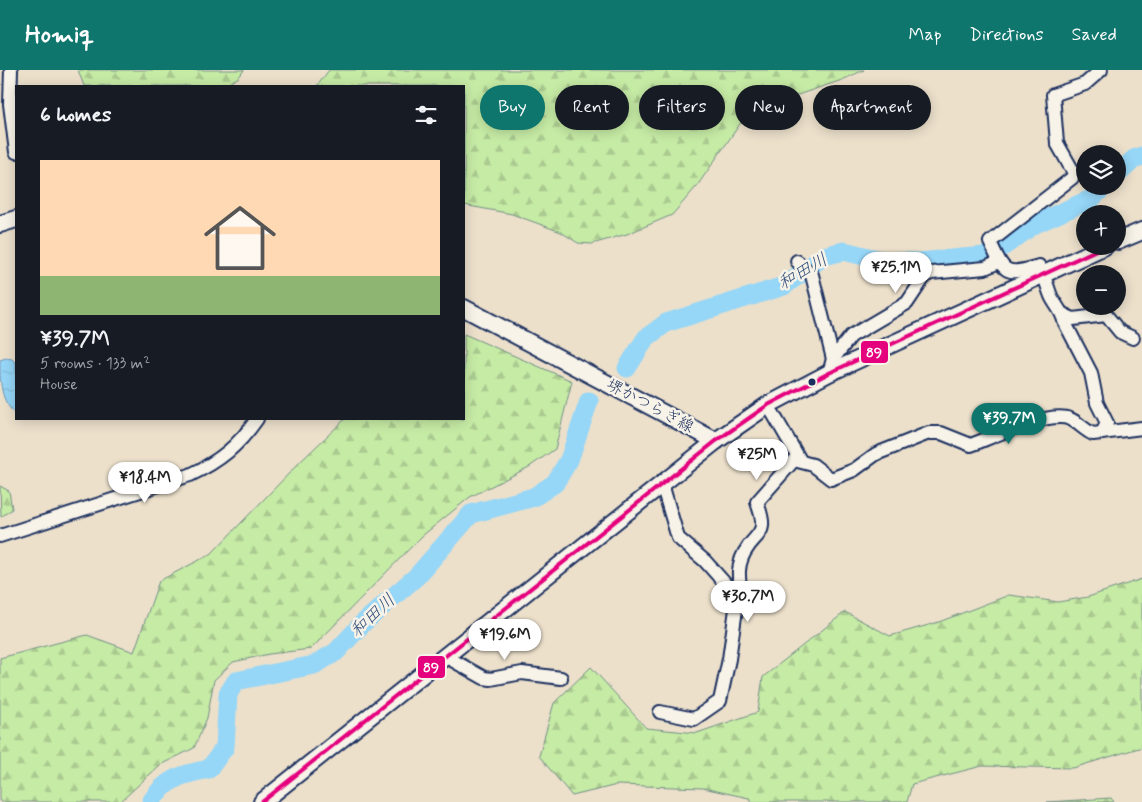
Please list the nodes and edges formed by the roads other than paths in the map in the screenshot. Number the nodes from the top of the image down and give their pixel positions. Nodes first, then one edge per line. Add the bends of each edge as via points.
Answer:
1 (11, 70) edge
2 (1101, 70) edge
3 (15, 144) edge
4 (15, 219) edge
5 (0, 224) edge
6 (1142, 231) edge
7 (1126, 238) edge
8 (1085, 255) edge
9 (797, 261) dead end
10 (999, 262) junction
11 (1044, 274) junction
12 (465, 309) edge
13 (1063, 314) junction
14 (1133, 338) dead end
15 (831, 366) junction
16 (768, 405) junction
17 (256, 420) edge
18 (1142, 428) edge
19 (1102, 434) junction
20 (716, 441) junction
21 (800, 460) junction
22 (662, 484) junction
23 (0, 536) edge
24 (738, 602) junction
25 (445, 656) junction
26 (561, 678) dead end
27 (660, 712) dead end
28 (262, 802) edge

1 - 3 street via 10,104
2 - 10 street via 1085,84 1053,95 1056,142 1074,172 1072,178 990,242
4 - 5 main road
6 - 7 main road
8 - 11 main road
9 - 15 street via 812,275
10 - 11 street via 1015,273 1039,266
10 - 15 street via 985,268 925,276 907,303 852,336
11 - 13 street via 1052,298
11 - 15 main road
12 - 20 main road, 堺かつらぎ線
13 - 14 street via 1074,318 1106,315 1120,332
13 - 19 street via 1091,373 1097,403 1107,423
15 - 16 main road
16 - 20 main road
16 - 21 street
17 - 23 street via 243,439 214,464 190,475
18 - 19 street
19 - 21 street via 1093,434 1062,417 1033,422 971,444 941,433 929,433 876,454 854,470 831,479
20 - 22 main road
21 - 24 street via 794,460 757,502 763,526 739,566 742,596
22 - 24 street via 678,538 705,561 737,596
22 - 25 main road
24 - 27 street via 720,701 694,718
25 - 26 street via 484,678 522,673
25 - 28 main road

